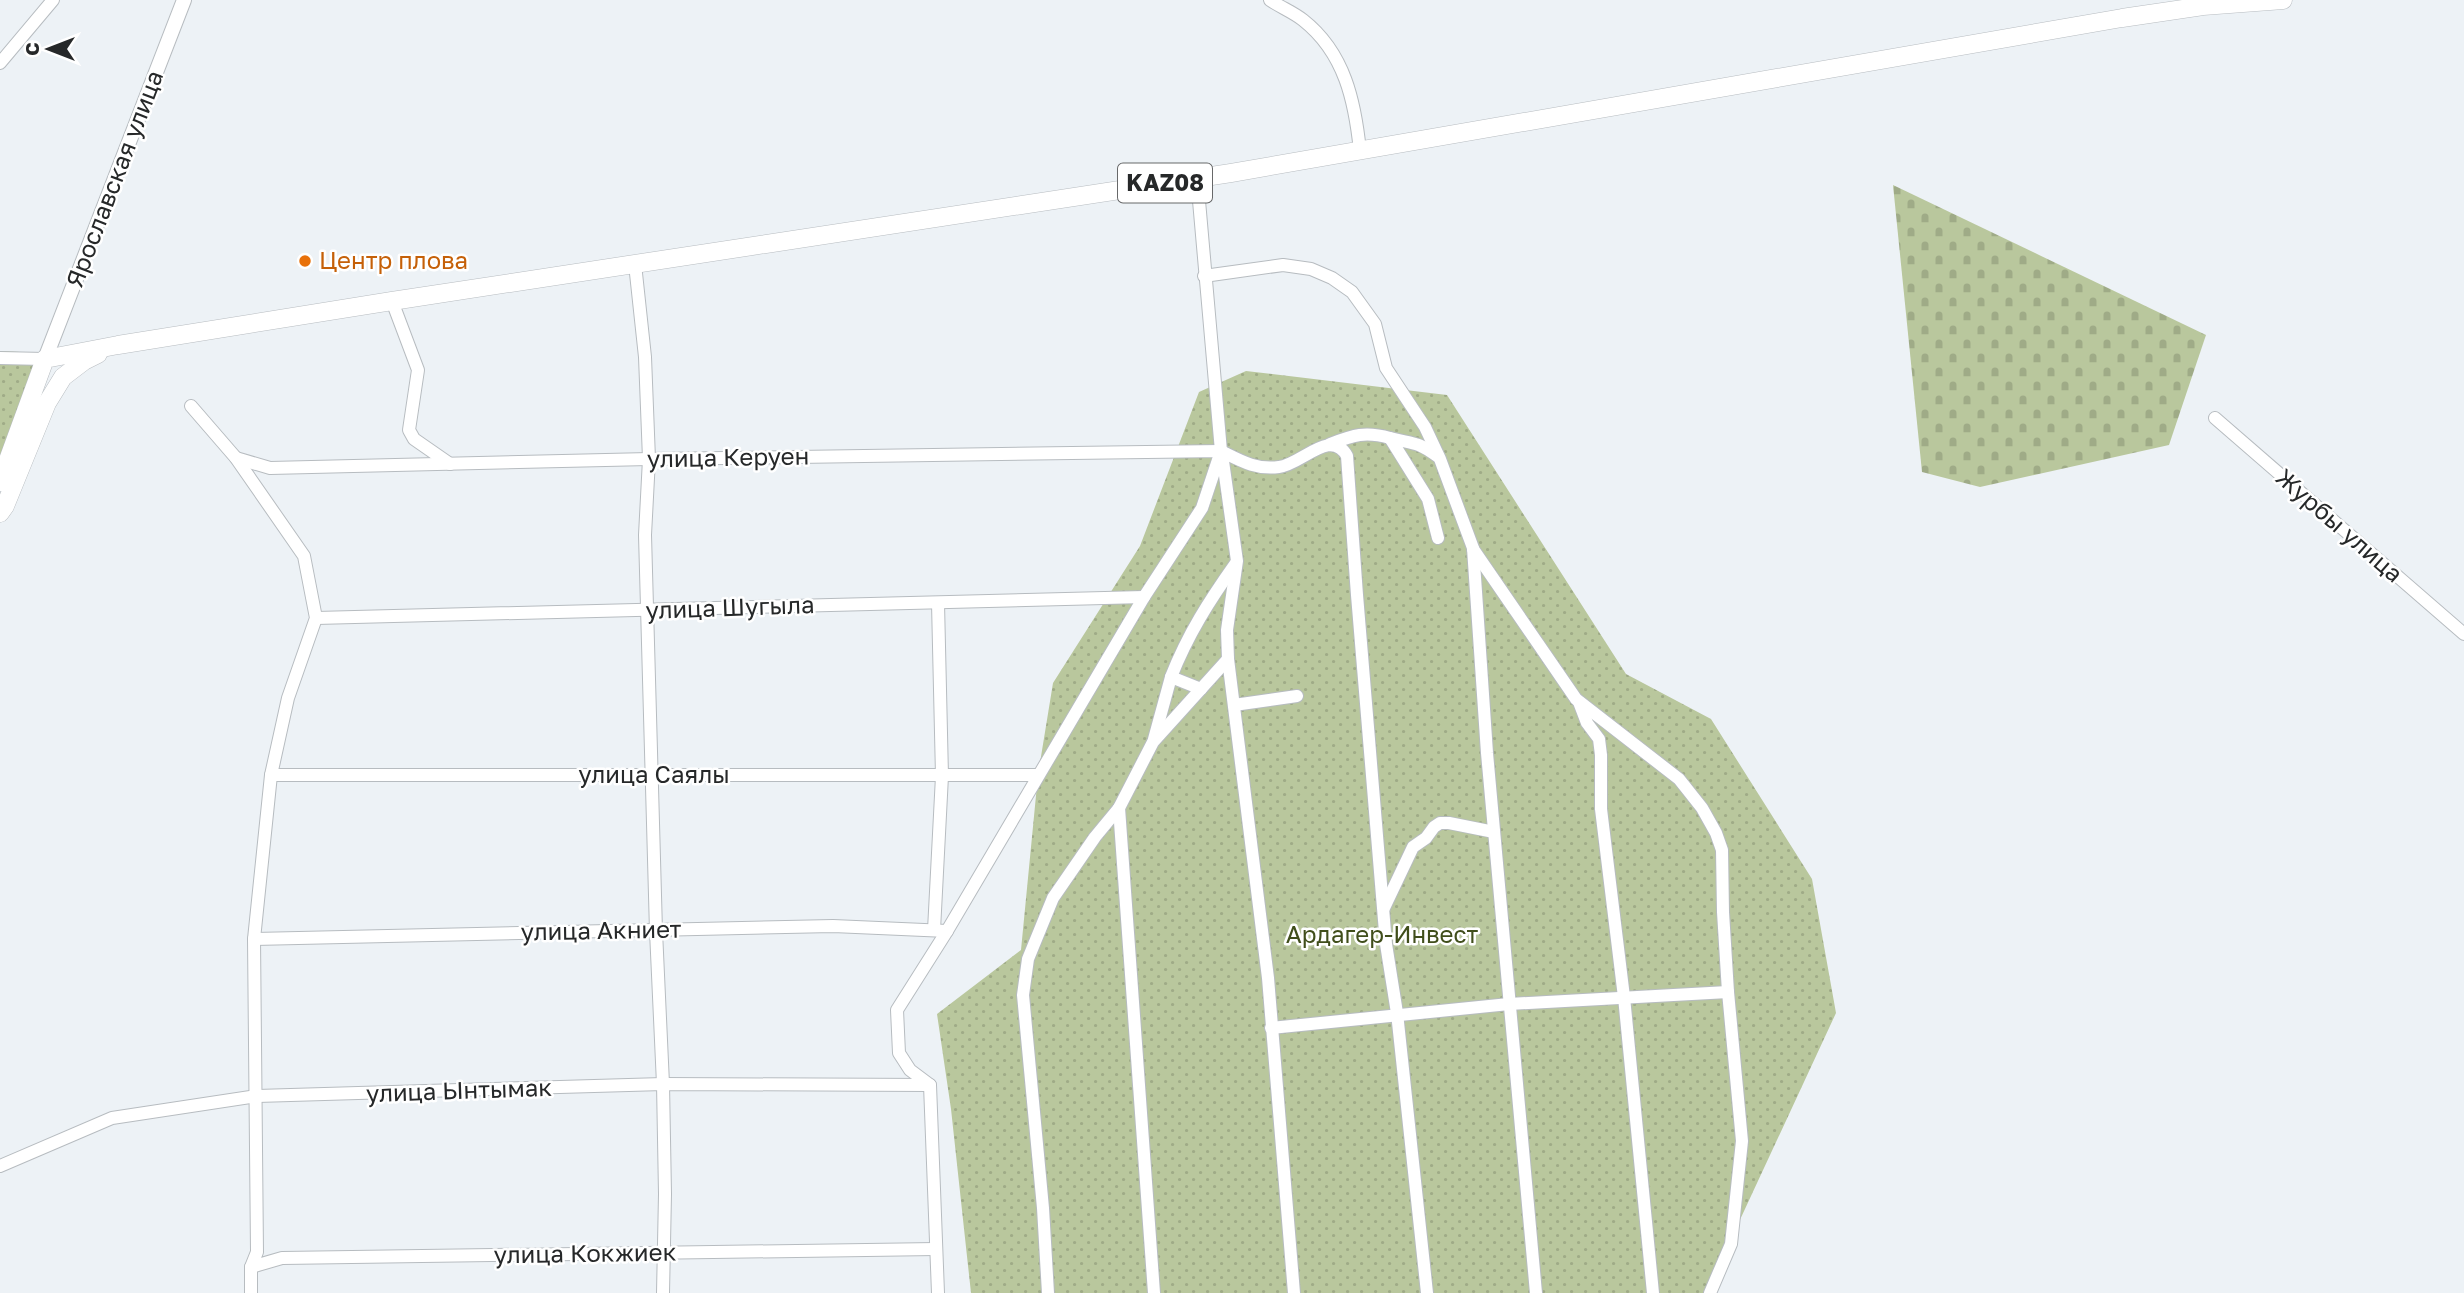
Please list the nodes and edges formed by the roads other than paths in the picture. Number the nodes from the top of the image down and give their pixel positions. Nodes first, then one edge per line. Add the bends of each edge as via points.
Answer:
1 (53, 0) edge
2 (184, 0) edge
3 (1270, 0) edge
4 (2283, 0) edge
5 (2203, 3) edge
6 (0, 63) edge
7 (1360, 151) junction
8 (1197, 178) junction
9 (635, 264) junction
10 (1204, 276) junction
11 (392, 301) junction
12 (118, 345) junction
13 (0, 358) edge
14 (45, 359) junction
15 (191, 406) dead end
16 (2214, 418) dead end
17 (1390, 438) junction
18 (1328, 445) junction
19 (1221, 451) junction
20 (236, 458) junction
21 (649, 459) junction
22 (1440, 459) junction
23 (451, 464) junction
24 (0, 482) edge
25 (0, 513) edge
26 (1438, 538) dead end
27 (1473, 548) junction
28 (1237, 561) junction
29 (1144, 597) junction
30 (938, 603) junction
31 (647, 611) junction
32 (316, 618) junction
33 (2464, 634) edge
34 (1228, 659) junction
35 (1171, 677) junction
36 (1201, 689) junction
37 (1297, 696) dead end
38 (1579, 702) junction
39 (1234, 705) junction
40 (1153, 742) junction
41 (271, 775) junction
42 (651, 775) junction
43 (1038, 775) junction
44 (942, 776) junction
45 (1119, 808) junction
46 (1494, 832) junction
47 (1384, 908) junction
48 (656, 930) junction
49 (940, 930) junction
50 (254, 939) junction
51 (1728, 992) junction
52 (1624, 997) junction
53 (1509, 1004) junction
54 (1397, 1013) junction
55 (1271, 1028) junction
56 (663, 1084) junction
57 (930, 1085) junction
58 (257, 1097) junction
59 (0, 1166) edge
60 (936, 1249) junction
61 (663, 1254) junction
62 (251, 1267) junction
63 (251, 1293) edge
64 (663, 1293) edge
65 (938, 1293) edge
66 (1048, 1293) edge
67 (1154, 1293) edge
68 (1294, 1293) edge
69 (1427, 1293) edge
70 (1536, 1293) edge
71 (1653, 1293) edge
72 (1710, 1293) edge

1 - 6 street
2 - 14 main road, Ярославская улица
3 - 7 street via 1303,19 1339,62 1353,99
4 - 5 highway, KAZ08
5 - 7 highway, KAZ08
7 - 8 highway, KAZ08
8 - 9 highway, KAZ08
8 - 10 street
9 - 11 highway, KAZ08
9 - 21 street
10 - 19 street
10 - 22 street via 1283,265 1311,269 1352,292 1375,324 1386,368
11 - 12 highway, KAZ08
11 - 23 street via 418,370 409,430 414,439
12 - 14 highway, KAZ08
12 - 25 highway via 63,377 47,403
13 - 14 street
14 - 24 highway
15 - 20 street
16 - 33 street, Журбы улица
17 - 18 street via 1369,433
17 - 22 street via 1413,441
17 - 26 street via 1428,499
18 - 19 street via 1282,467 1250,466
18 - 47 street via 1343,449 1348,456
19 - 21 street, улица Керуен
19 - 28 street
19 - 29 street via 1202,509
20 - 23 street, улица Керуен via 270,468
20 - 32 street via 304,556
21 - 23 street, улица Керуен
21 - 31 street
22 - 27 street
27 - 38 street
27 - 46 street
28 - 34 street via 1227,630
28 - 35 street via 1202,610
29 - 30 street, улица Шугыла
29 - 43 street
30 - 31 street, улица Шугыла
30 - 44 street
31 - 32 street, улица Шугыла
31 - 42 street
32 - 41 street via 288,698
34 - 36 street
34 - 39 street
35 - 36 street
35 - 40 street
36 - 40 street
37 - 39 street
38 - 51 street via 1679,779 1717,833 1722,850
38 - 52 street via 1601,755 1601,809
39 - 55 street
40 - 45 street
41 - 42 street, улица Саялы
41 - 50 street
42 - 44 street, улица Саялы
42 - 48 street
43 - 44 street, улица Саялы
43 - 49 street
44 - 49 street
45 - 66 street via 1053,898 1028,959 1023,995
45 - 67 street
46 - 47 street via 1449,823 1434,827 1413,847
46 - 53 street
47 - 54 street
48 - 49 street, улица Акниет via 832,926
48 - 50 street, улица Акниет
48 - 56 street
49 - 57 street via 897,1010 899,1053 910,1070
50 - 58 street
51 - 52 street
51 - 72 street via 1742,1141 1731,1244
52 - 53 street
52 - 71 street
53 - 54 street
53 - 70 street
54 - 55 street
54 - 69 street
55 - 68 street
56 - 57 street, улица Ынтымак
56 - 58 street, улица Ынтымак
56 - 61 street
57 - 60 street
58 - 59 street, улица Ынтымак via 113,1118
58 - 62 street via 257,1252
60 - 61 street, улица Кокжиек
60 - 65 street
61 - 62 street, улица Кокжиек via 282,1258
61 - 64 street
62 - 63 street

